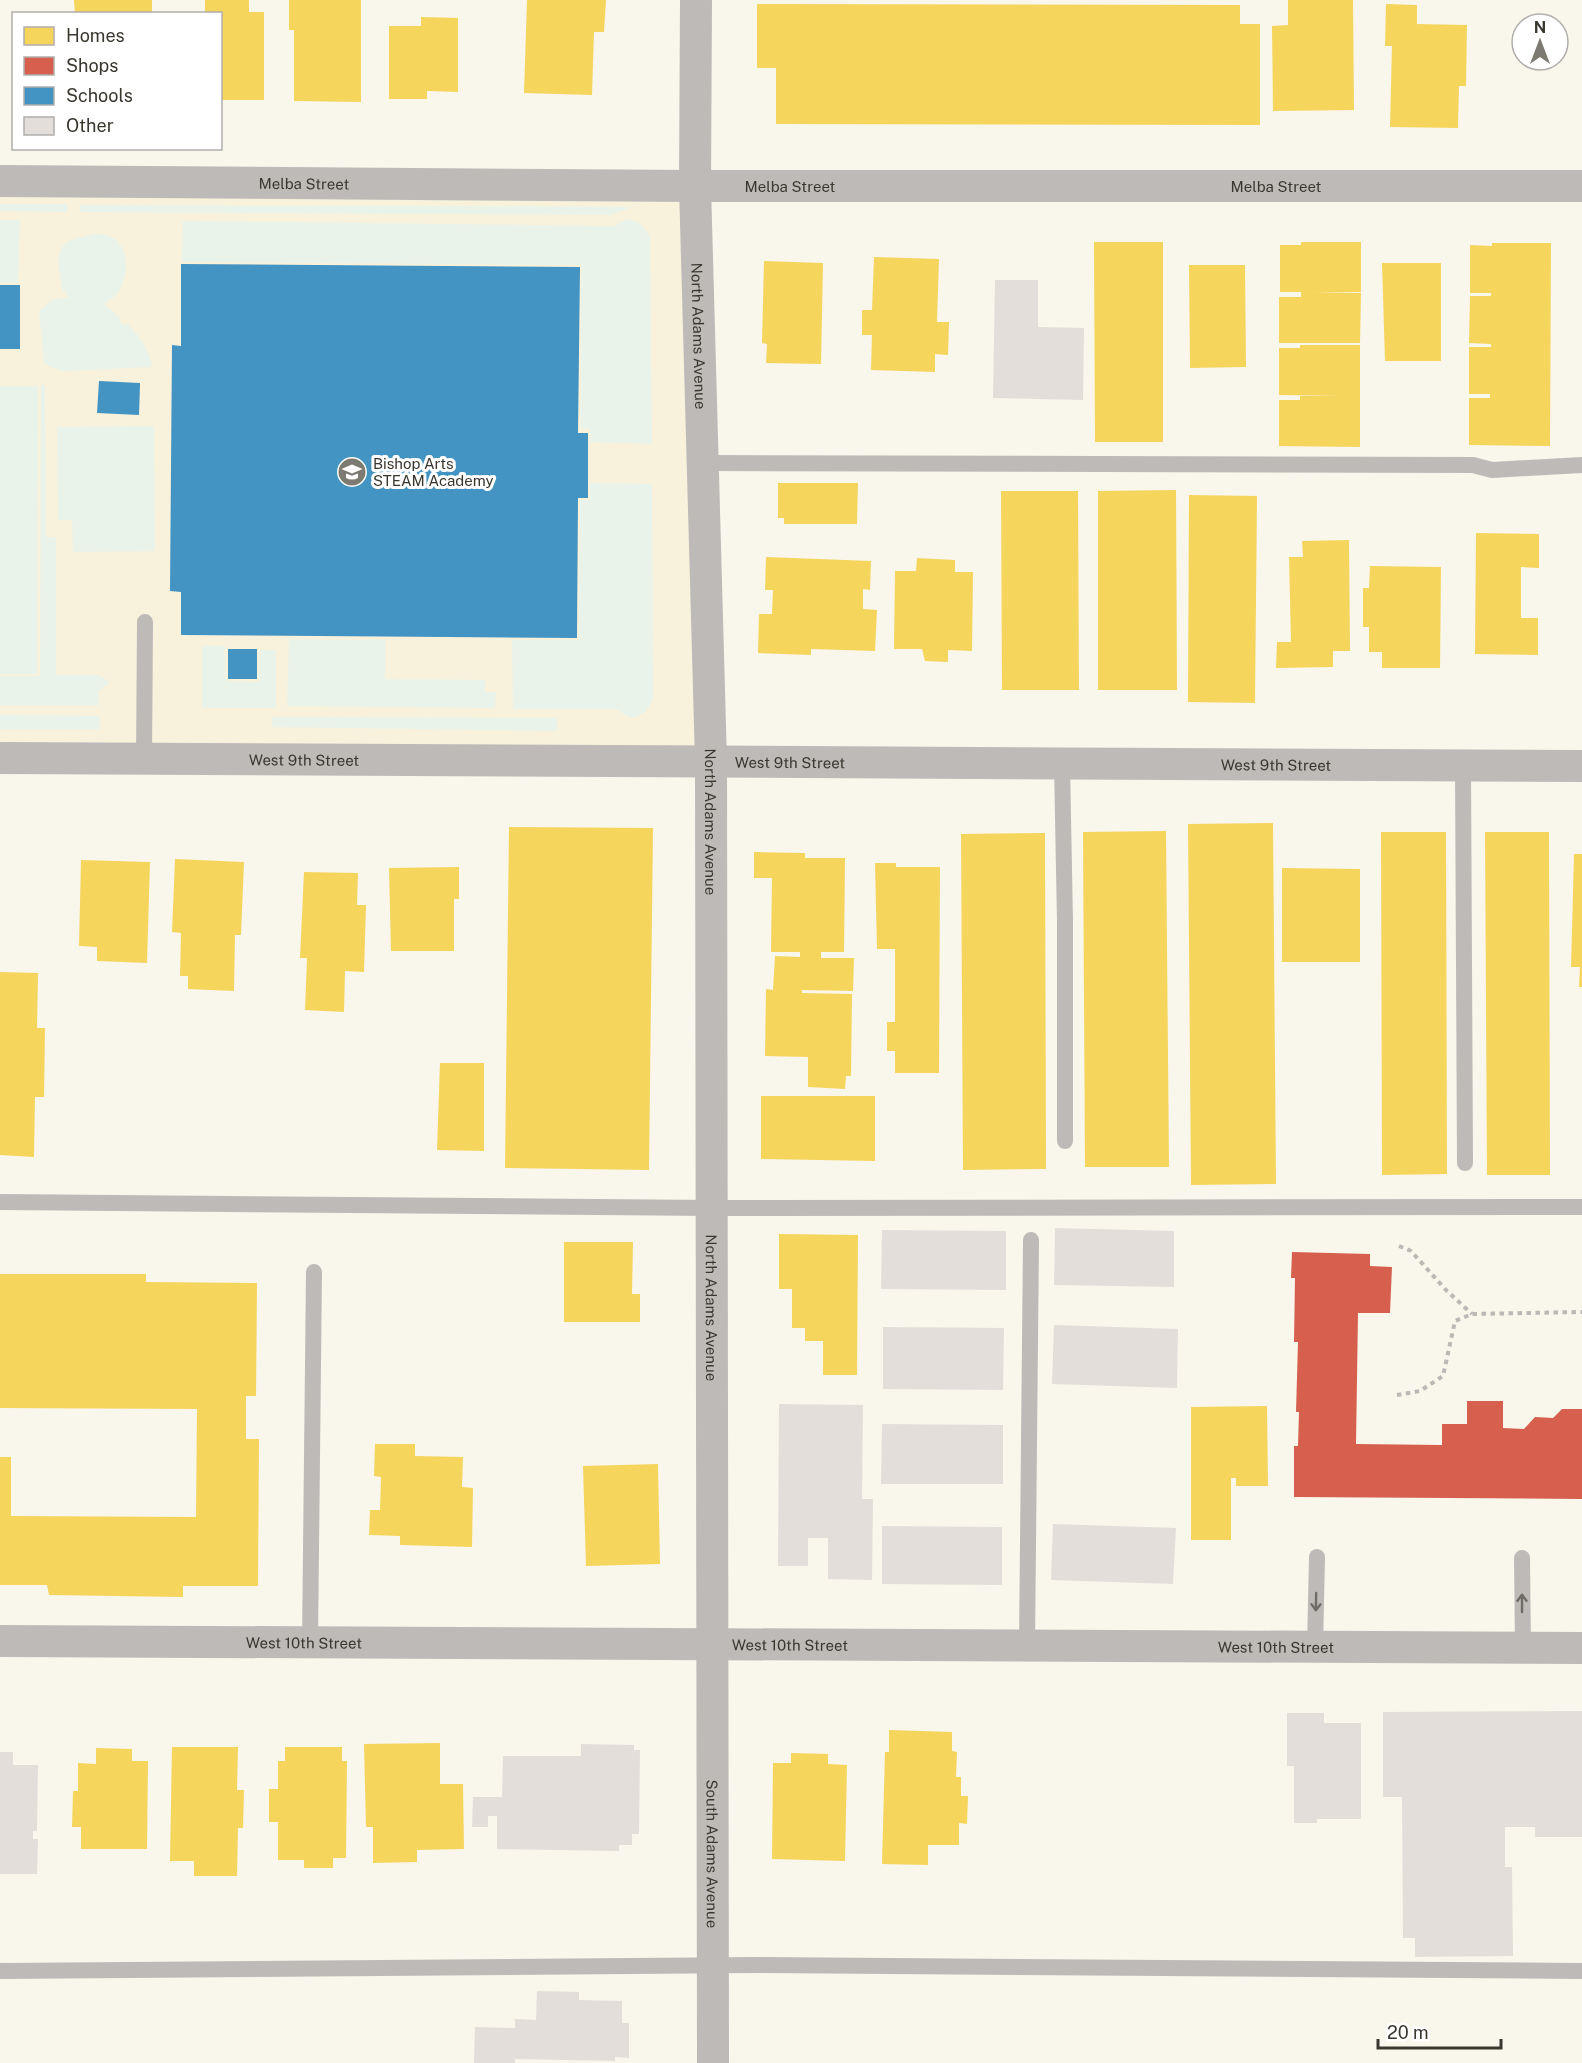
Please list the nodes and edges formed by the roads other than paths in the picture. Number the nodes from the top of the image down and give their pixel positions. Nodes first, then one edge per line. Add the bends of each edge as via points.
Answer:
1 (696, 0) edge
2 (0, 181) edge
3 (695, 186) junction
4 (1582, 186) edge
5 (703, 463) junction
6 (1582, 465) edge
7 (146, 622) dead end
8 (0, 758) edge
9 (144, 759) junction
10 (711, 762) junction
11 (1062, 764) junction
12 (1463, 766) junction
13 (1582, 766) edge
14 (1065, 1142) dead end
15 (1465, 1163) dead end
16 (0, 1202) edge
17 (1582, 1207) edge
18 (713, 1208) junction
19 (1031, 1240) dead end
20 (314, 1272) dead end
21 (1317, 1557) dead end
22 (1522, 1558) dead end
23 (0, 1641) edge
24 (310, 1642) junction
25 (713, 1645) junction
26 (1027, 1645) junction
27 (1315, 1647) junction
28 (1522, 1648) junction
29 (1582, 1648) edge
30 (713, 1967) junction
31 (0, 1971) edge
32 (1582, 1971) edge
33 (713, 2063) edge

1 - 3 street, North Adams Avenue
2 - 3 street, Melba Street
3 - 4 street, Melba Street
3 - 5 street, North Adams Avenue
5 - 6 lane via 1473,465 1492,470
5 - 10 street, North Adams Avenue
7 - 9 lane
8 - 9 street, West 9th Street
9 - 10 street, West 9th Street
10 - 11 street, West 9th Street
10 - 18 street, North Adams Avenue
11 - 12 street, West 9th Street
11 - 14 lane
12 - 13 street, West 9th Street
12 - 15 lane
16 - 18 lane
17 - 18 lane
18 - 25 street, North Adams Avenue
19 - 26 lane
20 - 24 lane
21 -> 27 lane
28 -> 22 lane
23 - 24 street, West 10th Street
24 - 25 street, West 10th Street
25 - 26 street, West 10th Street
25 - 30 street, South Adams Avenue
26 - 27 street, West 10th Street
27 - 28 street, West 10th Street
28 - 29 street, West 10th Street
30 - 31 lane
30 - 32 lane
30 - 33 street, South Adams Avenue

